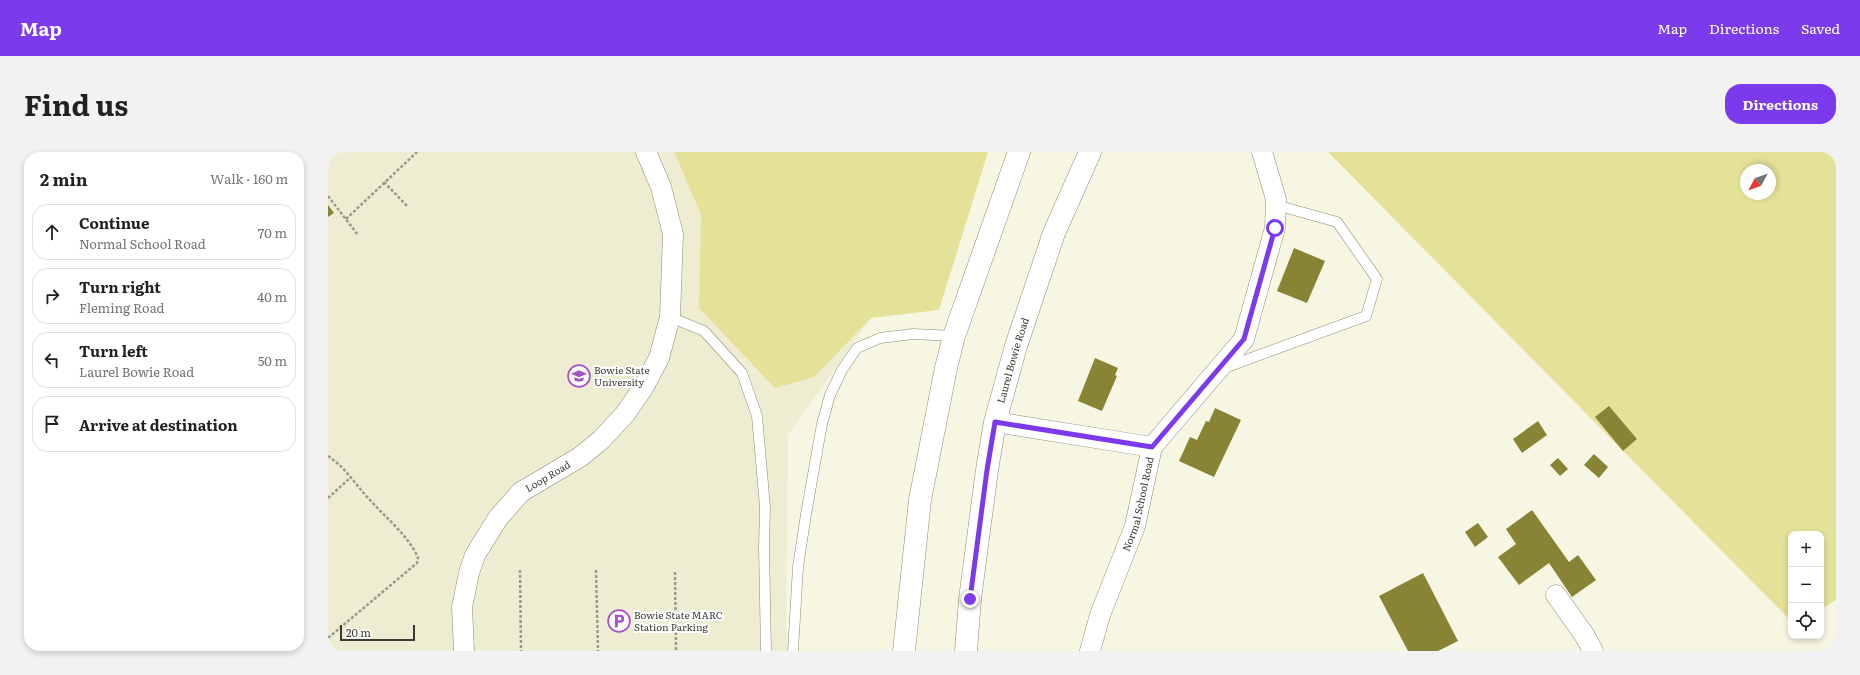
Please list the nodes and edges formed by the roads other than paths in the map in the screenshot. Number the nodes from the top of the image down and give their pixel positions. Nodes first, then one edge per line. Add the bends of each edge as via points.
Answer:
1 (646, 152) edge
2 (1019, 152) edge
3 (1090, 152) edge
4 (1262, 152) edge
5 (1276, 206) junction
6 (670, 317) junction
7 (954, 336) junction
8 (1220, 369) junction
9 (995, 422) junction
10 (1152, 447) junction
11 (1556, 594) dead end
12 (464, 651) edge
13 (766, 651) edge
14 (793, 651) edge
15 (904, 651) edge
16 (966, 651) edge
17 (1090, 651) edge
18 (1593, 651) edge

1 - 6 street, Loop Road via 661,187 673,234
2 - 7 main road
3 - 9 main road, Laurel Bowie Road via 1054,233 1016,346
4 - 5 street, Normal School Road
5 - 8 street, Normal School Road via 1275,228 1244,339
5 - 8 lane via 1338,222 1377,278 1366,316 1276,351
6 - 12 street, Loop Road via 659,358 625,414 601,440 580,457 521,492 498,518 475,555 462,607
6 - 13 lane via 704,331 742,373 757,416 765,507
7 - 14 lane via 913,334 880,338 857,348 842,370 830,395 822,424 806,514 798,567
7 - 15 main road via 920,500
8 - 10 street, Normal School Road
9 - 10 street
9 - 16 main road, Laurel Bowie Road via 970,599
10 - 17 street, Normal School Road via 1135,526 1100,615
11 - 18 street via 1586,636

